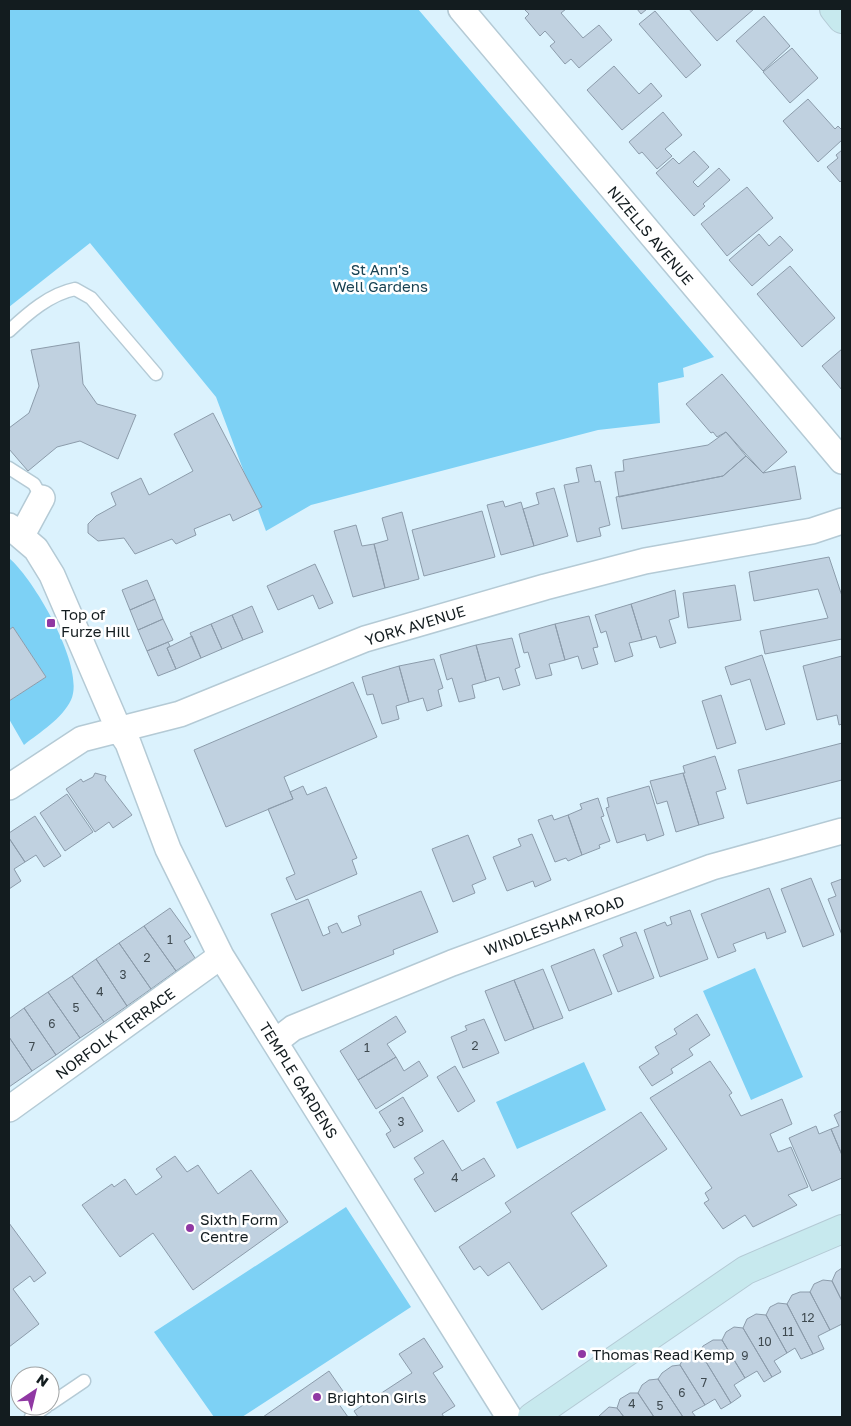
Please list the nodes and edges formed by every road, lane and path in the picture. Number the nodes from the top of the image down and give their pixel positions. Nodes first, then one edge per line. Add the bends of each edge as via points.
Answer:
1 (461, 9) edge
2 (834, 9) edge
3 (842, 19) edge
4 (9, 330) edge
5 (156, 374) dead end
6 (842, 461) edge
7 (9, 468) edge
8 (42, 498) joint
9 (842, 521) edge
10 (15, 531) edge
11 (118, 728) junction
12 (9, 787) edge
13 (842, 832) edge
14 (222, 956) junction
15 (275, 1042) junction
16 (9, 1110) edge
17 (842, 1229) edge
18 (84, 1381) dead end
19 (60, 1397) edge
20 (509, 1417) edge
21 (532, 1417) edge

1 - 6 street, NIZELLS AVENUE
2 - 3 main road
4 - 5 lane via 62,292 75,289 91,298
7 - 8 lane via 34,484
8 - 10 street
9 - 11 street, YORK AVENUE via 812,531 645,561 407,626 325,654 180,714 148,724
10 - 11 street, TEMPLE GARDENS via 36,549 52,575
11 - 12 street, YORK AVENUE via 82,739
11 - 14 street, TEMPLE GARDENS via 128,743 168,848
13 - 15 street, WINDLESHAM ROAD via 712,867 462,959 293,1028
14 - 15 street, TEMPLE GARDENS
14 - 16 street, NORFOLK TERRACE
15 - 20 street, TEMPLE GARDENS
17 - 21 main road via 746,1270
18 - 19 lane

